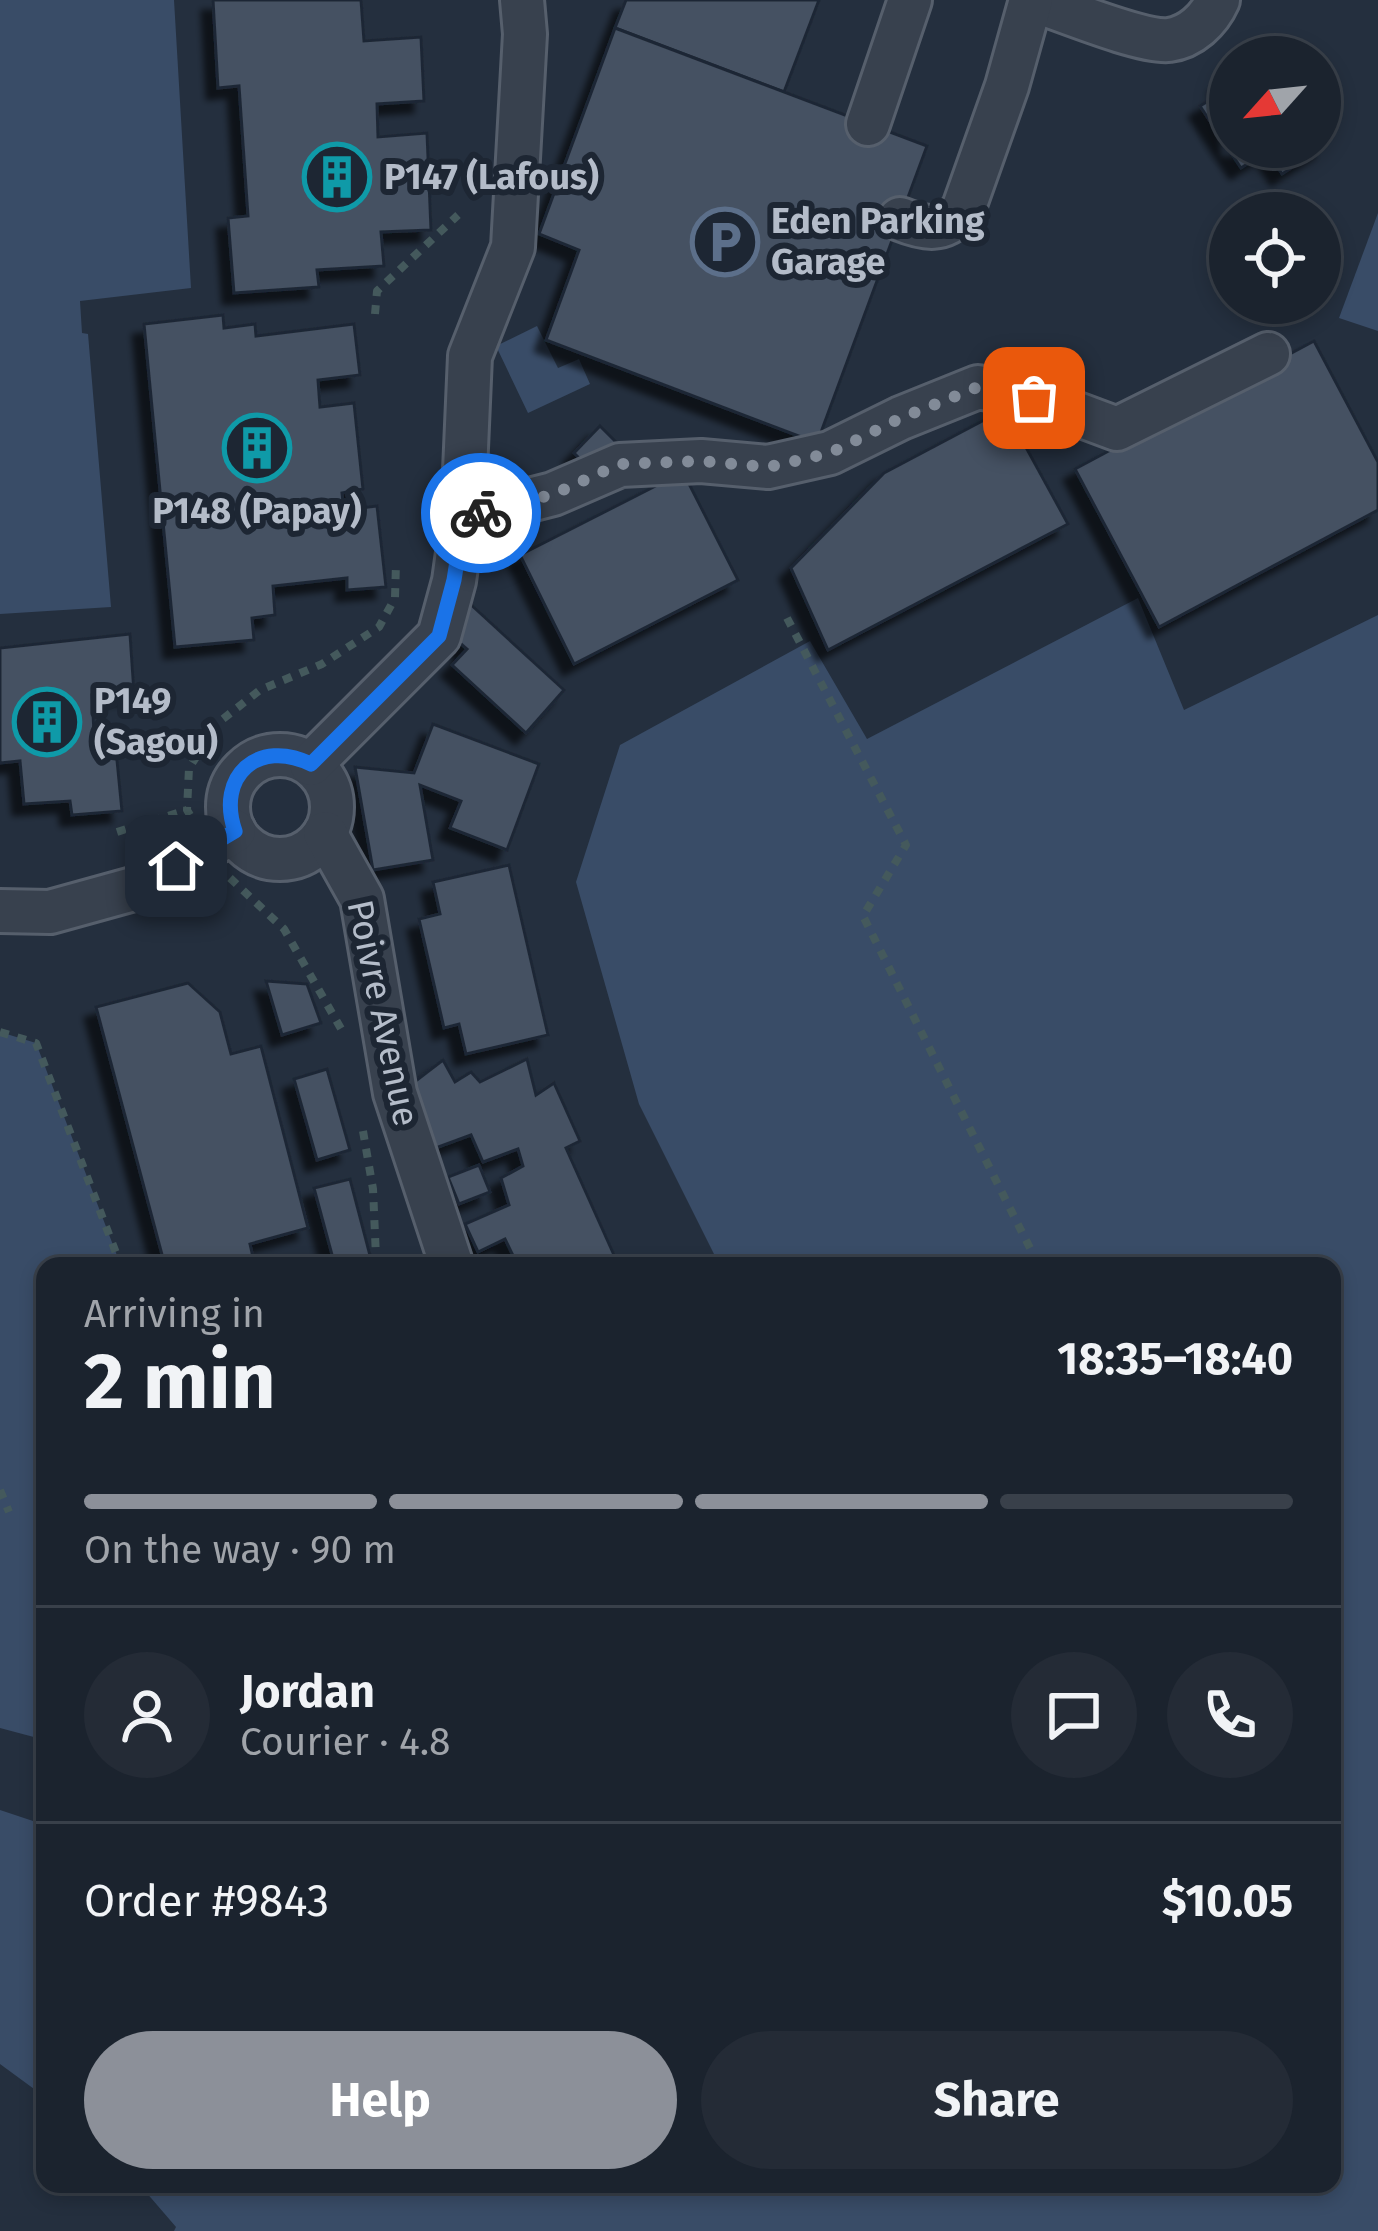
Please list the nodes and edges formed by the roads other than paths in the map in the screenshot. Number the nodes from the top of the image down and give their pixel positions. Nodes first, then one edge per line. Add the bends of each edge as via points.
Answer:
1 (522, 0) edge
2 (910, 0) edge
3 (1032, 0) edge
4 (1218, 0) edge
5 (868, 124) dead end
6 (900, 219) dead end
7 (1268, 354) dead end
8 (464, 517) junction
9 (311, 764) junction
10 (325, 833) junction
11 (222, 839) junction
12 (0, 911) edge
13 (449, 1257) edge

1 - 8 street via 513,247 470,356
2 - 5 street
3 - 4 street via 1166,40 1192,32
3 - 6 street via 963,210 933,229
7 - 8 street via 1117,429 978,387 830,453 768,467 620,464 554,494
8 - 9 street via 439,636
9 - 10 street via 329,788
9 - 11 street via 278,754 246,767 229,797
10 - 11 street via 302,854 272,859
10 - 13 street, Poivre Avenue via 362,899 395,1093
11 - 12 street via 144,886 50,912

